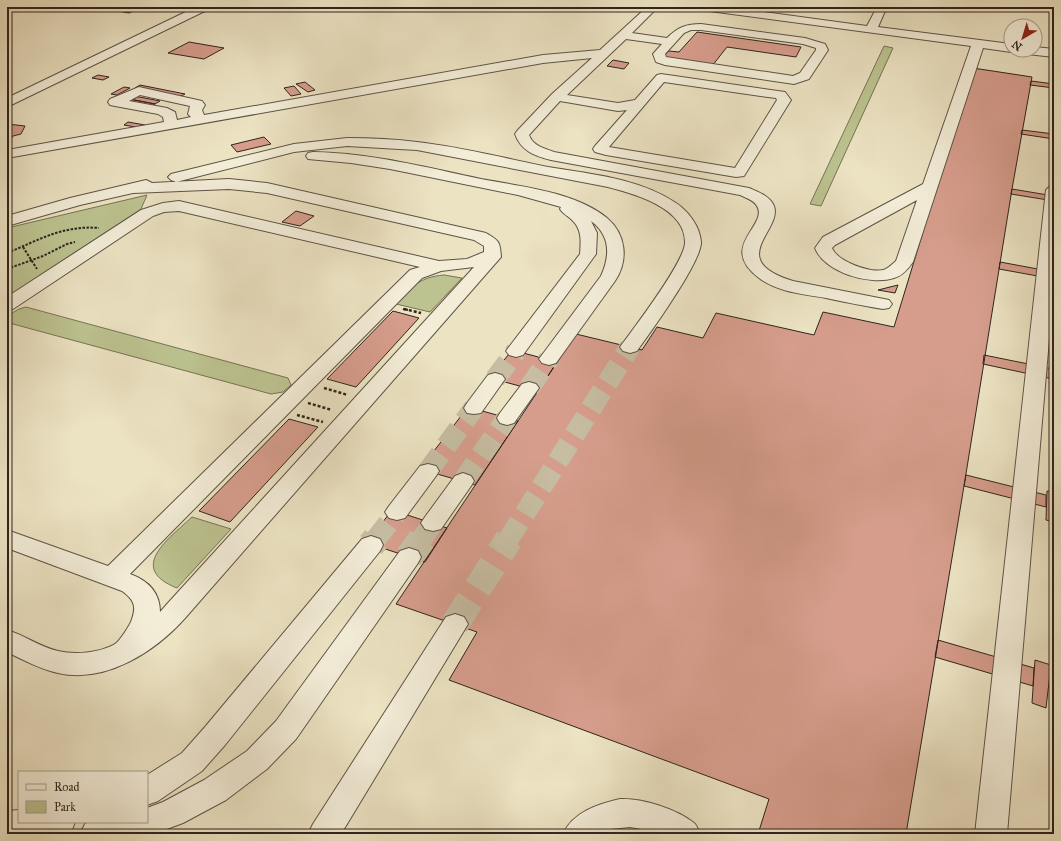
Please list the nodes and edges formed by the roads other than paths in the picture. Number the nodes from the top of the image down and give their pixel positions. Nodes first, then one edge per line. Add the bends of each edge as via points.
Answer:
1 (205, 7) edge
2 (653, 7) edge
3 (702, 7) edge
4 (728, 9) edge
5 (880, 11) dead end
6 (871, 29) junction
7 (624, 35) junction
8 (670, 42) junction
9 (978, 44) junction
10 (1003, 47) edge
11 (1043, 52) edge
12 (605, 53) junction
13 (1054, 53) edge
14 (556, 99) junction
15 (7, 103) edge
16 (637, 104) junction
17 (626, 117) junction
18 (200, 119) junction
19 (171, 124) junction
20 (7, 154) edge
21 (211, 168) junction
22 (931, 186) junction
23 (132, 188) junction
24 (1054, 190) edge
25 (525, 193) junction
26 (76, 201) junction
27 (7, 212) edge
28 (7, 221) edge
29 (494, 254) junction
30 (439, 266) junction
31 (883, 304) dead end
32 (7, 305) edge
33 (630, 347) tunnel mouth
34 (516, 351) tunnel mouth
35 (549, 359) tunnel mouth
36 (495, 379) tunnel mouth
37 (529, 388) tunnel mouth
38 (474, 408) tunnel mouth
39 (507, 418) tunnel mouth
40 (428, 471) tunnel mouth
41 (463, 481) tunnel mouth
42 (397, 512) tunnel mouth
43 (433, 523) tunnel mouth
44 (7, 539) edge
45 (371, 545) tunnel mouth
46 (409, 557) tunnel mouth
47 (112, 577) junction
48 (455, 624) tunnel mouth
49 (7, 640) edge
50 (122, 653) junction
51 (148, 790) edge
52 (148, 822) edge
53 (43, 823) edge
54 (144, 823) edge
55 (9, 825) edge
56 (43, 834) edge
57 (96, 834) edge
58 (324, 834) edge
59 (579, 834) edge
60 (684, 834) edge
61 (991, 834) edge

1 - 15 lane
2 - 7 lane
3 - 4 lane
4 - 6 lane
5 - 6 lane
6 - 9 lane
7 - 8 lane
7 - 12 lane
8 - 8 lane via 659,54 664,60 787,80 805,76 822,50 821,46 805,41 701,27 684,29
9 - 10 lane
9 - 22 lane
11 - 13 lane
12 - 14 lane
12 - 18 lane via 543,59
14 - 16 lane via 618,107
14 - 17 lane via 617,110
14 - 31 lane via 522,134 524,143 534,150 551,156 752,194 765,203 768,211 751,248 752,260 759,269 770,278 795,287
16 - 17 lane
16 - 17 lane via 660,79 664,78 768,93 780,96 784,100 736,173 600,149
18 - 19 lane
18 - 19 lane via 195,114 198,105 186,100 139,91 115,102 162,111 170,115
19 - 20 lane
21 - 23 lane
21 - 25 lane via 281,158 327,156 356,159
21 - 33 lane via 294,148 347,142 381,143 417,146 619,184 647,193 663,201 689,225 693,244 684,265
22 - 22 lane via 904,262 896,271 886,276 862,273 847,268 827,256 823,248 829,241
23 - 26 lane
23 - 29 lane via 229,184 267,188 480,236 492,244
24 - 61 lane
25 - 34 lane via 568,208 582,220 591,238 588,254
25 - 35 lane via 570,205 590,214 602,222 613,237 617,251 609,277
26 - 27 lane
26 - 28 lane
29 - 30 lane via 467,264
29 - 50 lane via 177,610 143,642
30 - 32 lane via 170,206 147,213
30 - 47 lane via 416,274
36 - 38 lane
37 - 39 lane
40 - 42 lane
41 - 43 lane
44 - 47 lane
45 - 51 lane via 216,736 192,762
46 - 52 lane via 286,730 257,760 215,790 172,813
47 - 50 lane via 131,584 142,593 147,607 145,622
48 - 58 lane
49 - 50 lane via 60,662 90,662
53 - 55 lane
54 - 57 lane via 125,830
55 - 56 lane
59 - 60 lane via 598,820 621,813 646,815

